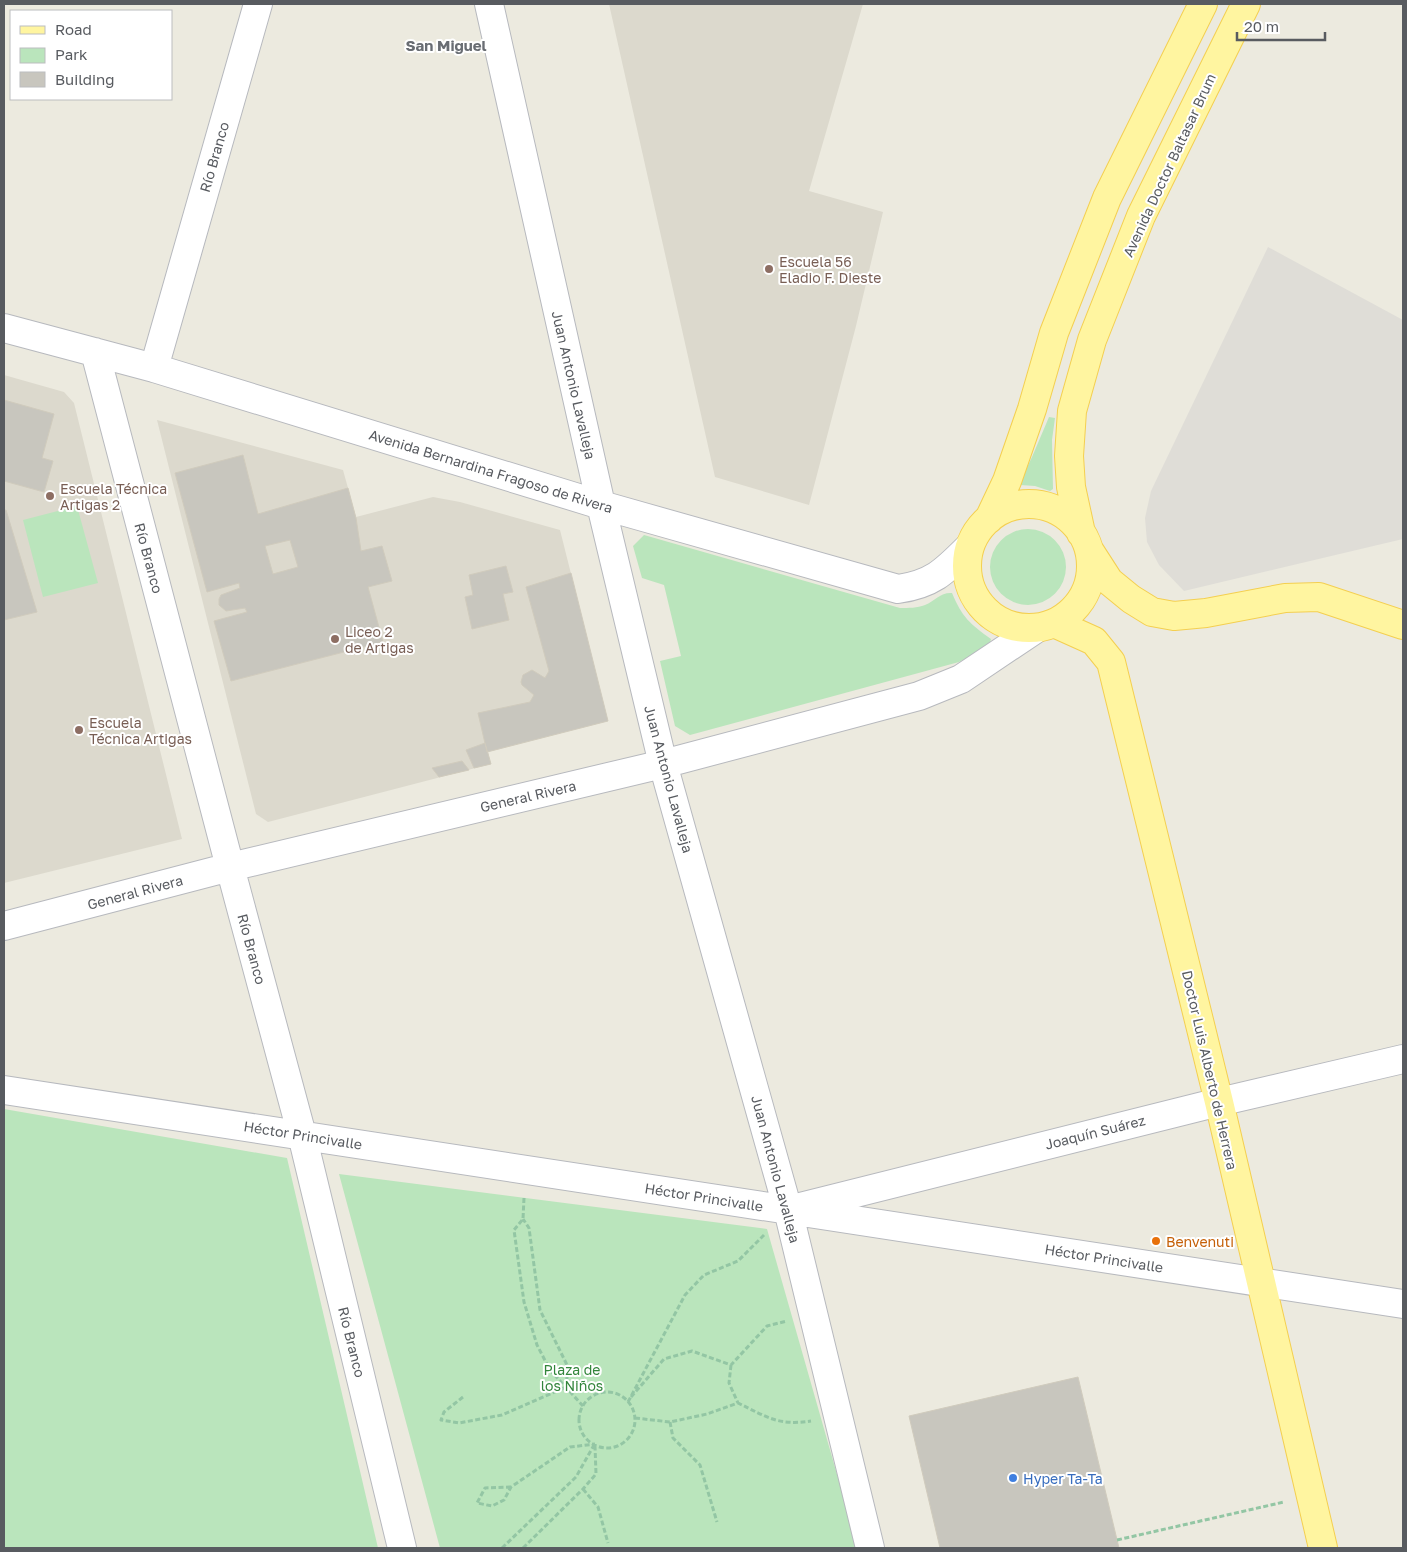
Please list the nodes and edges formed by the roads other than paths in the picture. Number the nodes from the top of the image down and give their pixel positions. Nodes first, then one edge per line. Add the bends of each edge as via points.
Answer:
1 (258, 4) edge
2 (489, 4) edge
3 (1203, 4) edge
4 (1246, 4) edge
5 (4, 328) edge
6 (95, 352) junction
7 (154, 368) junction
8 (601, 505) junction
9 (989, 519) junction
10 (1085, 541) junction
11 (969, 547) junction
12 (1046, 625) junction
13 (1403, 626) edge
14 (663, 764) junction
15 (230, 867) junction
16 (4, 926) edge
17 (1403, 1059) edge
18 (4, 1090) edge
19 (1218, 1102) junction
20 (302, 1135) junction
21 (788, 1210) junction
22 (1260, 1282) junction
23 (1403, 1304) edge
24 (402, 1548) edge
25 (870, 1548) edge
26 (1322, 1548) edge

1 - 7 street, Río Branco
2 - 8 street, Juan Antonio Lavalleja
3 - 9 main road via 1107,198 1054,332 1032,409 1007,480
4 - 10 main road, Avenida Doctor Baltasar Brum via 1141,216 1092,340 1072,411 1068,456 1071,487
5 - 6 street, Avenida Bernardina Fragoso de Rivera
6 - 7 street, Avenida Bernardina Fragoso de Rivera
6 - 15 street, Río Branco
7 - 8 street, Avenida Bernardina Fragoso de Rivera
8 - 11 street, Avenida Bernardina Fragoso de Rivera via 898,588 915,586 941,574
8 - 14 street, Juan Antonio Lavalleja
9 - 10 main road via 1020,504 1038,505 1055,510 1070,520
9 - 11 main road
10 - 12 main road via 1091,567 1081,600 1070,613
10 - 13 main road via 1109,580 1131,600 1152,612 1190,615 1284,598 1319,597
11 - 12 main road via 968,578 981,606 1007,624 1022,628
12 - 14 street, General Rivera via 961,679 919,696
12 - 19 main road, Doctor Luis Alberto de Herrera via 1094,641 1111,662
14 - 15 street, General Rivera
14 - 21 street, Juan Antonio Lavalleja
15 - 16 street, General Rivera
15 - 20 street, Río Branco
17 - 19 street, Joaquín Suárez
18 - 20 street, Héctor Princivalle
19 - 21 street, Joaquín Suárez
19 - 22 main road, Doctor Luis Alberto de Herrera
20 - 21 street, Héctor Princivalle
20 - 24 street, Río Branco
21 - 22 street, Héctor Princivalle
21 - 25 street, Juan Antonio Lavalleja
22 - 23 street, Héctor Princivalle
22 - 26 main road, Doctor Luis Alberto de Herrera

